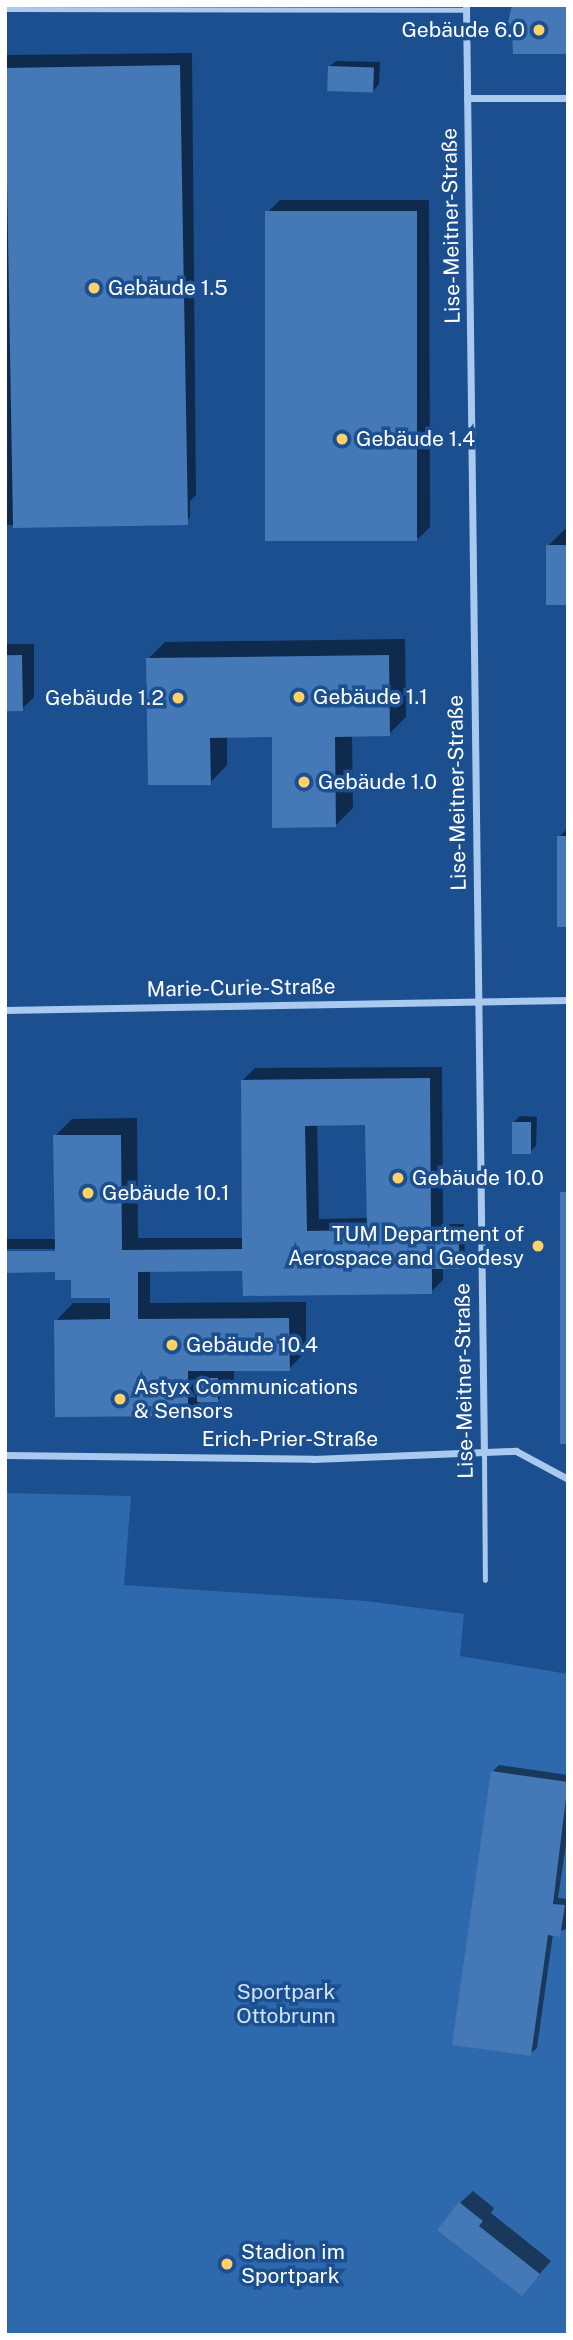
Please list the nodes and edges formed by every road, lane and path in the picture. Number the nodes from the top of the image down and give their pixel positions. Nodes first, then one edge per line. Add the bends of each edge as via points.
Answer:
1 (466, 8) edge
2 (5, 9) edge
3 (467, 98) junction
4 (568, 98) edge
5 (477, 1000) junction
6 (568, 1000) edge
7 (5, 1010) edge
8 (484, 1452) junction
9 (5, 1455) edge
10 (568, 1479) edge
11 (485, 1580) dead end

1 - 2 lane
1 - 3 street, Lise-Meitner-Straße
3 - 4 street
3 - 5 street, Lise-Meitner-Straße
5 - 6 street, Marie-Curie-Straße
5 - 7 street, Marie-Curie-Straße
5 - 8 street, Lise-Meitner-Straße
8 - 9 street, Erich-Prier-Straße via 313,1459
8 - 10 street, Erich-Prier-Straße via 516,1451
8 - 11 lane, Lise-Meitner-Straße

